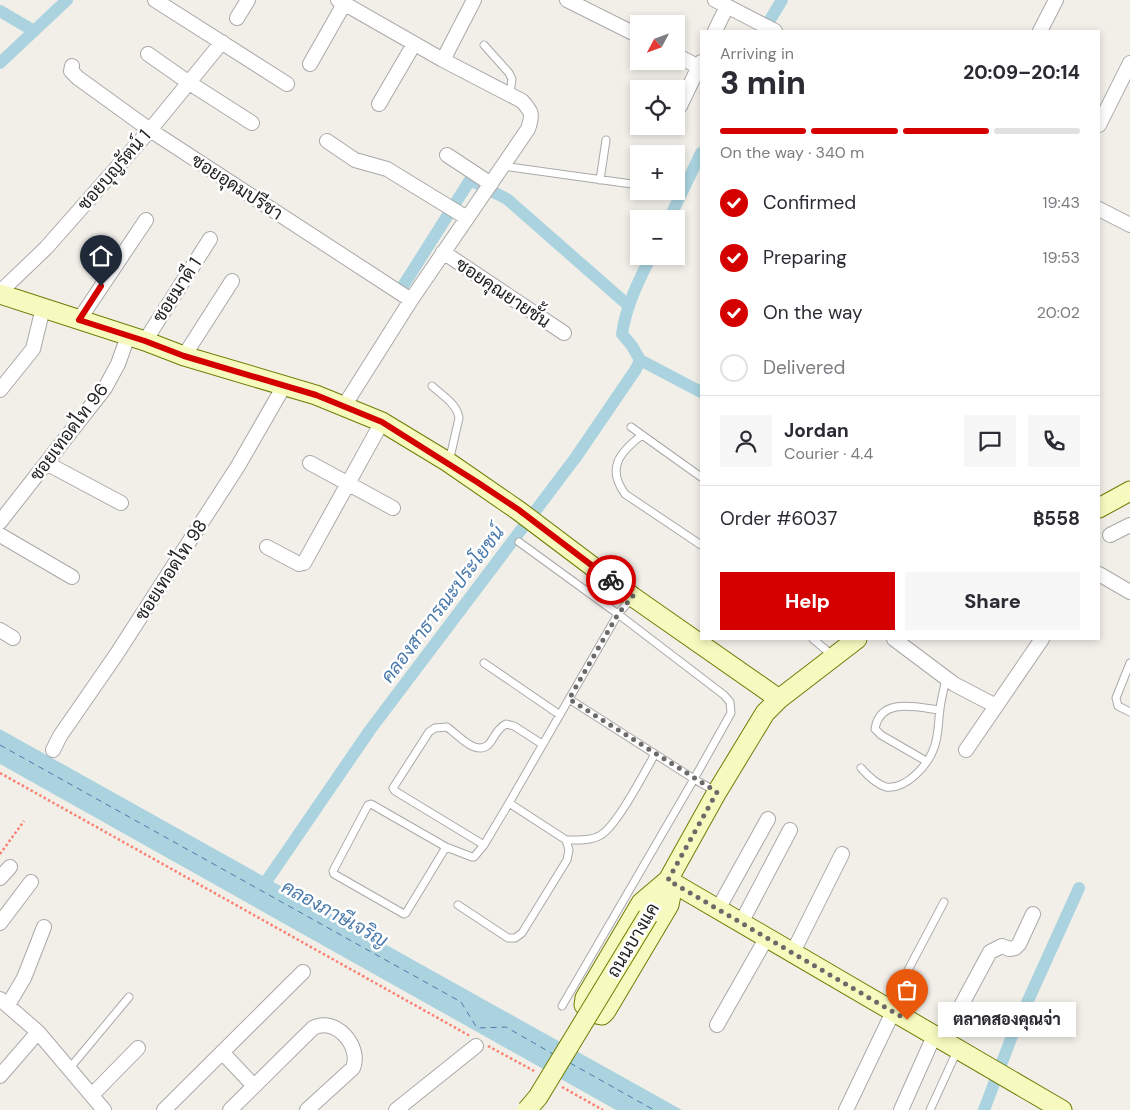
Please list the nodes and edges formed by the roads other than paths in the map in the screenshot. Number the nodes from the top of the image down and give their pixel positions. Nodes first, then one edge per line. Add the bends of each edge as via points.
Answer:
1 (155, 0) edge
2 (248, 0) edge
3 (474, 0) edge
4 (567, 0) edge
5 (1056, 0) edge
6 (341, 2) edge
7 (728, 4) edge
8 (237, 18) dead end
9 (715, 30) edge
10 (773, 30) edge
11 (1041, 30) edge
12 (630, 32) edge
13 (222, 42) junction
14 (414, 44) junction
15 (484, 45) dead end
16 (148, 54) dead end
17 (685, 58) edge
18 (443, 60) junction
19 (1130, 62) edge
20 (310, 64) dead end
21 (700, 64) edge
22 (72, 66) dead end
23 (188, 82) junction
24 (287, 84) dead end
25 (510, 94) junction
26 (685, 96) edge
27 (379, 104) dead end
28 (252, 123) dead end
29 (1100, 123) edge
30 (150, 130) junction
31 (606, 140) dead end
32 (327, 141) dead end
33 (447, 155) dead end
34 (503, 166) junction
35 (600, 180) junction
36 (491, 184) junction
37 (630, 184) edge
38 (1100, 210) edge
39 (467, 218) junction
40 (146, 220) dead end
41 (1130, 225) edge
42 (210, 240) dead end
43 (444, 252) junction
44 (232, 281) dead end
45 (0, 293) edge
46 (410, 300) junction
47 (43, 308) junction
48 (79, 320) junction
49 (564, 333) dead end
50 (136, 338) junction
51 (184, 356) junction
52 (284, 386) junction
53 (432, 386) dead end
54 (0, 390) edge
55 (344, 406) junction
56 (382, 422) junction
57 (631, 427) dead end
58 (642, 435) junction
59 (448, 462) junction
60 (46, 463) junction
61 (310, 463) dead end
62 (700, 476) edge
63 (348, 484) junction
64 (1130, 491) edge
65 (121, 503) dead end
66 (1100, 507) edge
67 (393, 508) dead end
68 (0, 522) edge
69 (1130, 525) edge
70 (0, 535) edge
71 (1110, 535) dead end
72 (519, 542) dead end
73 (700, 544) edge
74 (267, 547) dead end
75 (1100, 575) edge
76 (72, 577) dead end
77 (1130, 592) edge
78 (633, 596) junction
79 (618, 614) junction
80 (0, 630) edge
81 (13, 638) dead end
82 (814, 640) edge
83 (856, 640) edge
84 (895, 640) edge
85 (1041, 640) edge
86 (833, 656) junction
87 (484, 663) dead end
88 (1130, 664) edge
89 (946, 679) junction
90 (779, 698) junction
91 (569, 699) junction
92 (996, 706) junction
93 (940, 710) junction
94 (1130, 712) edge
95 (560, 715) junction
96 (542, 744) junction
97 (53, 750) dead end
98 (966, 750) dead end
99 (655, 754) junction
100 (926, 761) junction
101 (861, 768) dead end
102 (694, 779) junction
103 (717, 792) junction
104 (509, 803) junction
105 (768, 819) dead end
106 (790, 830) dead end
107 (566, 840) junction
108 (484, 845) junction
109 (446, 847) junction
110 (842, 854) dead end
111 (10, 867) dead end
112 (0, 878) edge
113 (668, 880) junction
114 (31, 882) dead end
115 (944, 902) dead end
116 (458, 905) dead end
117 (718, 909) junction
118 (1033, 914) dead end
119 (0, 923) edge
120 (741, 923) junction
121 (44, 927) dead end
122 (767, 937) junction
123 (793, 952) junction
124 (303, 972) dead end
125 (129, 997) dead end
126 (4, 1002) edge
127 (562, 1006) dead end
128 (890, 1010) junction
129 (717, 1025) dead end
130 (38, 1032) junction
131 (945, 1042) junction
132 (479, 1043) road end
133 (138, 1048) dead end
134 (222, 1052) junction
135 (69, 1068) junction
136 (0, 1076) edge
137 (254, 1086) junction
138 (92, 1095) junction
139 (104, 1110) edge
140 (164, 1110) edge
141 (230, 1110) edge
142 (307, 1110) edge
143 (396, 1110) edge
144 (527, 1110) edge
145 (846, 1110) edge
146 (901, 1110) edge
147 (930, 1110) edge
148 (1062, 1110) edge

1 - 13 street
2 - 8 street
3 - 18 street
4 - 12 street
5 - 11 street
6 - 14 street
6 - 20 street
7 - 9 street
7 - 10 street
13 - 23 street, ซอยบุญรัตน์ 1
13 - 24 street
14 - 18 street
14 - 27 street
15 - 25 lane via 509,73 512,79
16 - 23 street
17 - 21 street
18 - 25 street
19 - 29 street
21 - 26 street
22 - 30 street, ซอยอุดมปรีชา via 71,71 78,78
23 - 28 street
23 - 30 street, ซอยบุญรัตน์ 1
25 - 34 street via 531,110 532,119
30 - 45 street, ซอยบุญรัตน์ 1 via 46,248
30 - 46 street, ซอยอุดมปรีชา
31 - 35 lane
32 - 39 street via 355,160 387,170
33 - 36 street
34 - 35 lane
34 - 36 street
35 - 37 lane
36 - 39 street
38 - 41 street
39 - 43 street
40 - 48 street
42 - 50 street, ซอยมาดี 1
43 - 46 street
43 - 49 street, ซอยคุณยายชั้น
44 - 51 street
45 - 47 main road
46 - 55 street
47 - 48 main road
47 - 54 street via 33,349
48 - 50 main road
50 - 51 main road
50 - 60 street, ซอยเทอดไท 96 via 105,388
51 - 52 main road
52 - 55 main road
52 - 97 street, ซอยเทอดไท 98 via 238,466
53 - 59 lane via 459,413
55 - 56 main road
56 - 59 main road
56 - 63 street
57 - 58 lane
58 - 62 lane
58 - 73 lane via 621,455 616,473 618,484 626,494
59 - 78 main road via 519,510
60 - 65 street
60 - 68 street, ซอยเทอดไท 96
61 - 63 street
63 - 67 street
63 - 74 street via 304,563 299,564
64 - 66 main road
69 - 71 street
70 - 76 street
72 - 79 lane
75 - 77 street
78 - 79 lane
78 - 90 main road
79 - 91 lane
79 - 102 lane via 730,702 730,713
80 - 81 street
82 - 86 lane
83 - 86 main road, ถนนบางแค
84 - 89 street
85 - 92 street
86 - 90 main road, ถนนบางแค
87 - 95 lane
88 - 94 lane via 1116,698 1118,706
89 - 92 street
89 - 93 lane
90 - 103 main road, ถนนบางแค via 765,713
91 - 95 lane
91 - 99 lane
92 - 98 street
93 - 100 lane via 938,732
93 - 100 lane via 903,705 886,710 877,720 875,729 881,735
95 - 96 lane
96 - 104 lane
96 - 108 lane via 506,724 499,728 488,745 481,748 474,748 447,727 434,728 393,788
99 - 102 lane
99 - 107 lane via 612,825 590,839
100 - 101 lane via 904,785 886,787 871,779
102 - 103 lane
102 - 127 lane
103 - 113 main road, ถนนบางแค
104 - 107 lane
104 - 108 lane
105 - 117 street
106 - 120 street
107 - 116 lane via 567,860 522,933 515,938 508,938
108 - 109 lane via 472,857
109 - 109 lane via 371,804 333,871 404,914
110 - 123 street
111 - 112 street
113 - 113 main road via 669,905 606,1011 602,1015 587,1009 585,998 641,903
113 - 117 main road
113 - 144 main road, ถนนบางแค, bridge via 538,1097
114 - 119 street
115 - 128 lane
117 - 120 main road
118 - 131 street via 1015,948 1002,946 990,952
120 - 122 main road
121 - 126 street via 24,978
122 - 123 main road
122 - 129 street
123 - 128 main road
124 - 134 street
125 - 135 lane
126 - 130 street
128 - 131 main road
128 - 145 street
130 - 135 street
130 - 136 street
131 - 146 street
131 - 147 lane
131 - 148 main road
132 - 143 street
133 - 138 street
134 - 137 street
134 - 140 street
135 - 138 street
137 - 141 street
137 - 142 street via 313,1028 322,1025 334,1028 353,1047 355,1064
138 - 139 street

